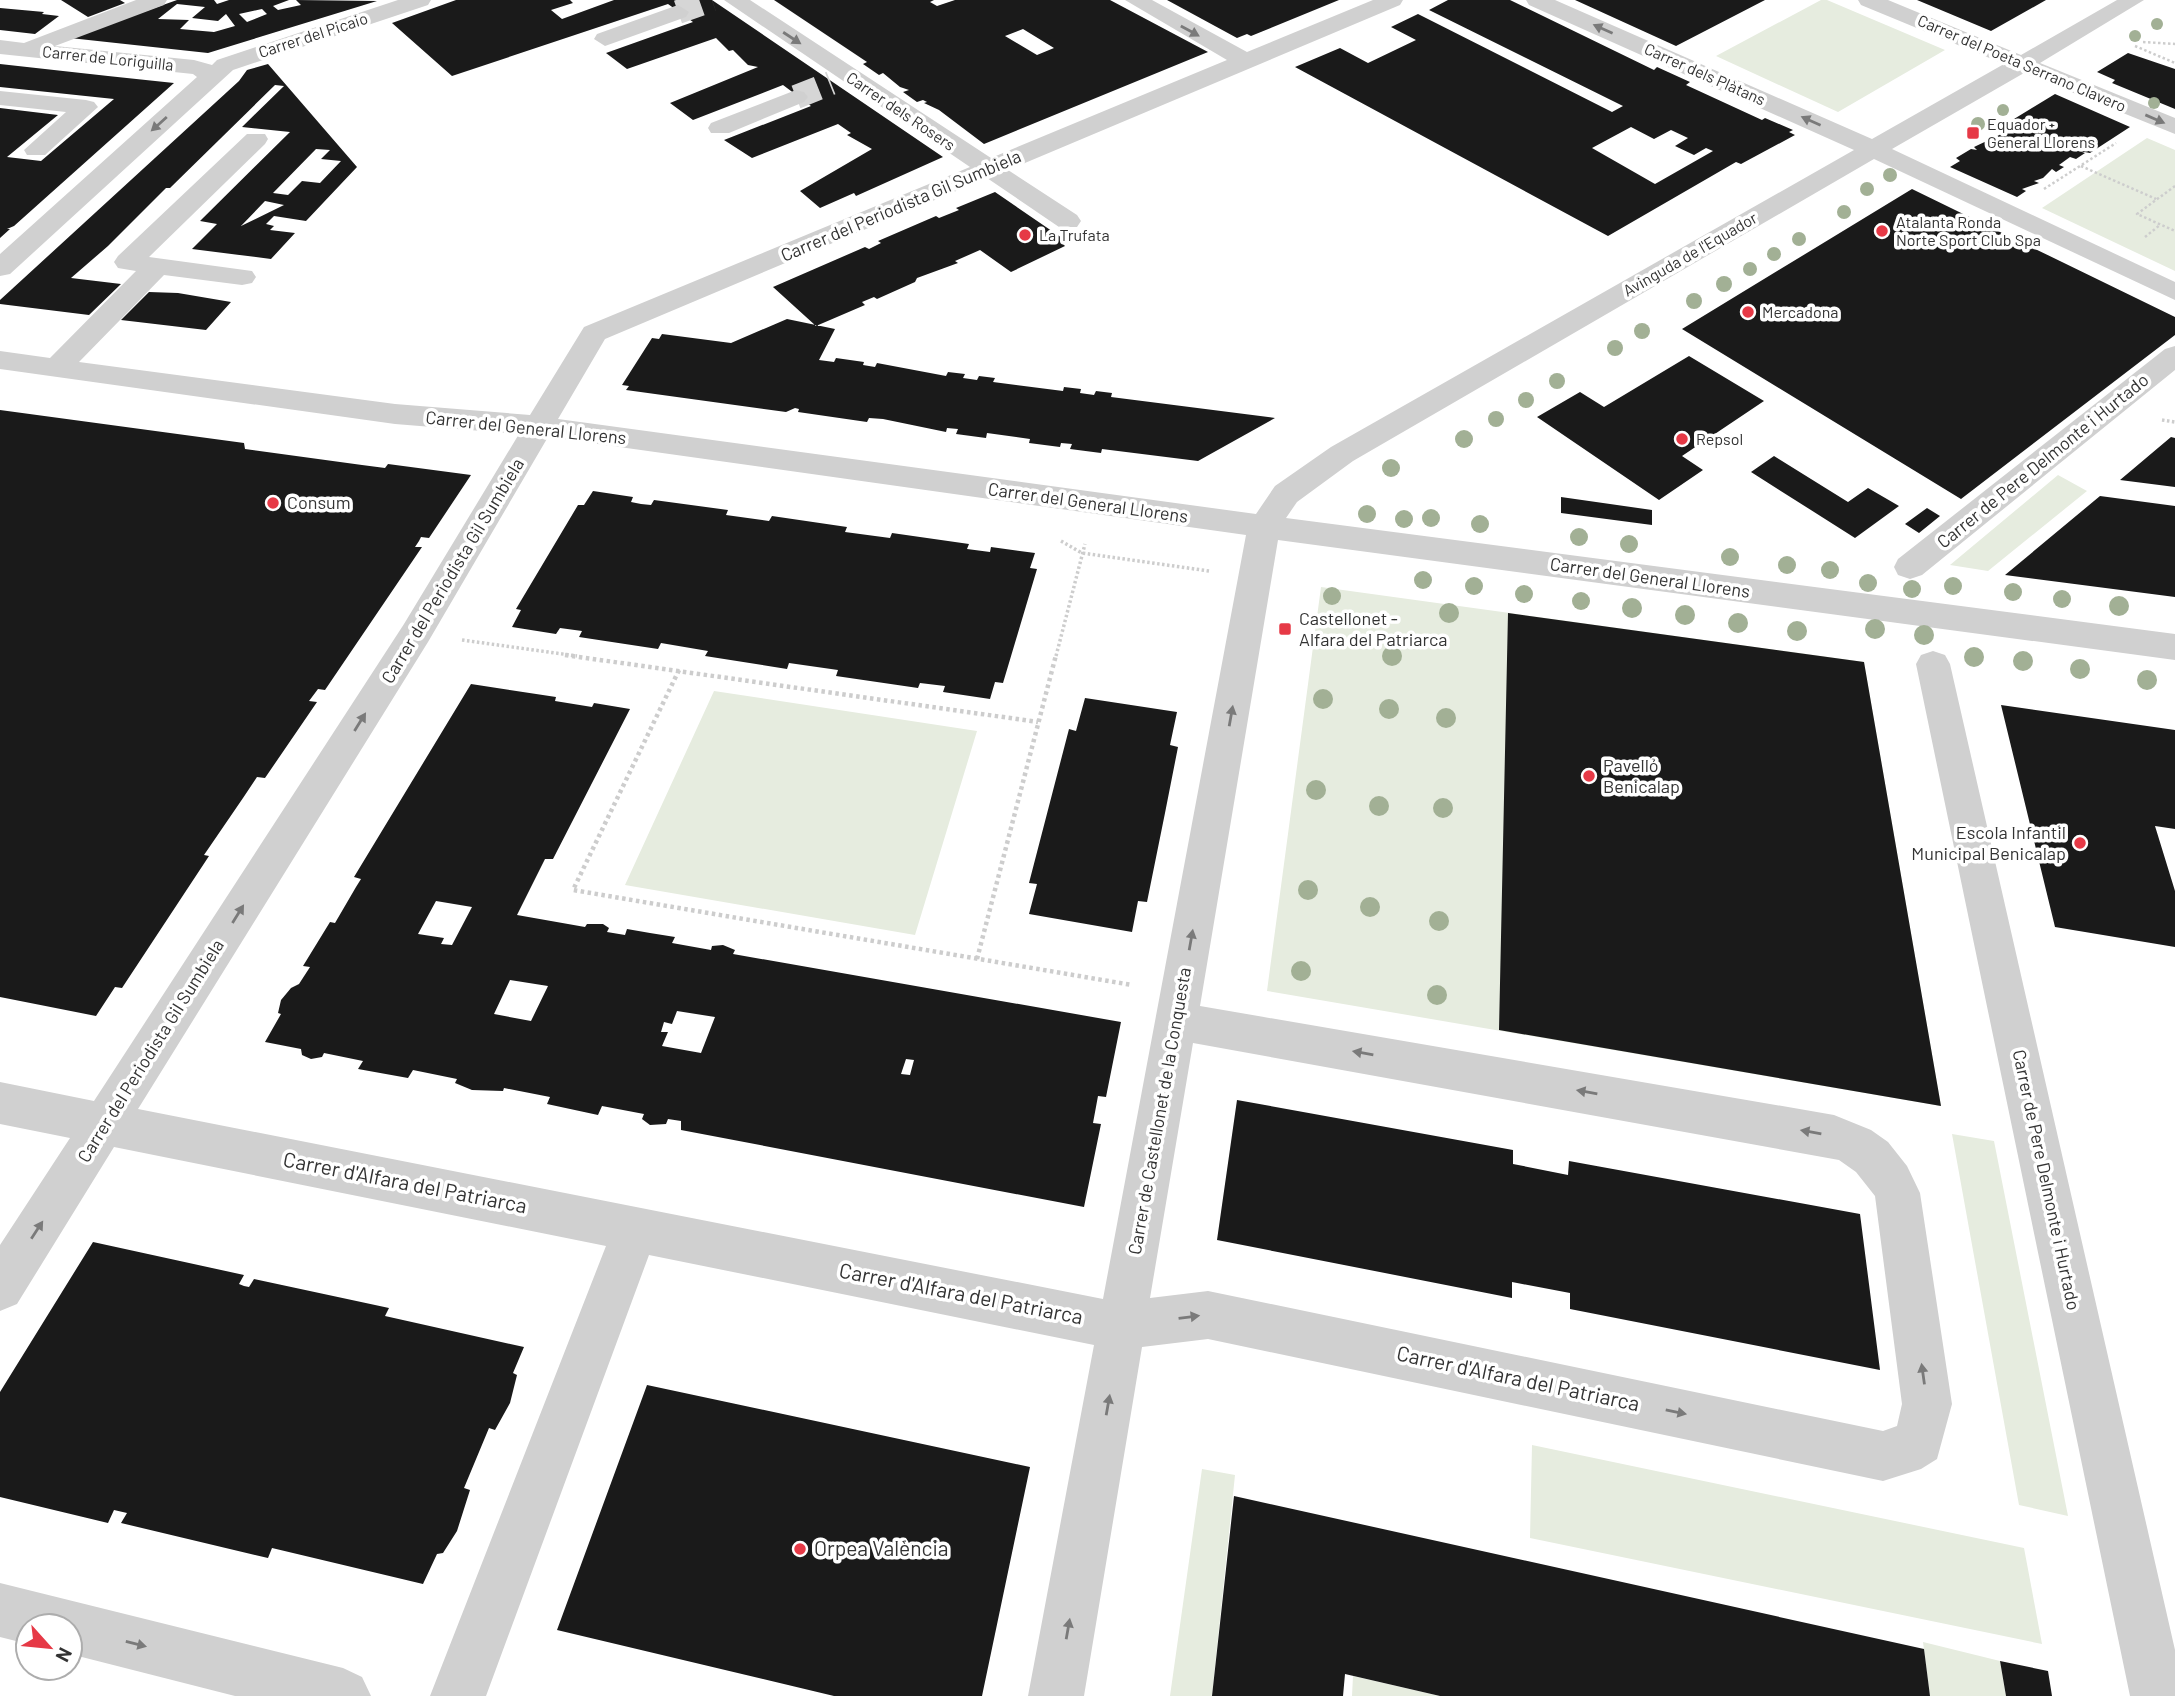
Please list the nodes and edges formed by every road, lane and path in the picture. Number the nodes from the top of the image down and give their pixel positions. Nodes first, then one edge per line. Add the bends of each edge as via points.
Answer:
1 (156, 0) edge
2 (420, 0) edge
3 (735, 0) edge
4 (1136, 0) edge
5 (1392, 0) edge
6 (1537, 0) edge
7 (1869, 0) edge
8 (2133, 0) edge
9 (678, 12) tunnel mouth
10 (604, 39) dead end
11 (2143, 41) dead end
12 (2175, 44) edge
13 (2135, 46) dead end
14 (0, 47) edge
15 (24, 49) junction
16 (1245, 61) junction
17 (2175, 63) edge
18 (2024, 64) junction
19 (210, 79) junction
20 (796, 97) tunnel mouth
21 (0, 98) edge
22 (2175, 127) edge
23 (720, 128) dead end
24 (2126, 137) dead end
25 (256, 139) dead end
26 (36, 149) dead end
27 (1873, 149) junction
28 (2080, 166) junction
29 (989, 170) junction
30 (2175, 186) edge
31 (2157, 200) junction
32 (2007, 212) junction
33 (1068, 221) dead end
34 (2175, 231) edge
35 (157, 266) junction
36 (0, 268) edge
37 (242, 277) dead end
38 (2175, 292) edge
39 (2175, 355) edge
40 (0, 360) edge
41 (57, 368) junction
42 (539, 426) junction
43 (1095, 504) junction
44 (1264, 527) junction
45 (1056, 538) dead end
46 (1082, 553) junction
47 (1910, 567) dead end
48 (1256, 573) junction
49 (416, 633) junction
50 (2175, 647) edge
51 (1933, 664) dead end
52 (679, 670) junction
53 (1038, 722) junction
54 (977, 959) junction
55 (1179, 1007) junction
56 (0, 1102) edge
57 (106, 1124) junction
58 (636, 1229) junction
59 (0, 1287) edge
60 (1121, 1326) junction
61 (84, 1631) edge
62 (344, 1696) edge
63 (458, 1696) edge
64 (1056, 1696) edge
65 (2158, 1696) edge

1 - 15 street
2 - 19 street, Carrer del Picaio via 236,59
3 -> 29 street, Carrer dels Rosers via 840,79
4 -> 16 street
5 - 16 street, Carrer del Periodista Gil Sumbiela
27 -> 6 street, Carrer dels Plàtans
7 - 18 street, Carrer del Poeta Serrano Clavero
8 - 18 street, Avinguda de l'Equador
9 - 10 street
11 - 12 path
13 - 17 path
14 - 15 street, Carrer de Loriguilla
15 - 19 street, Carrer de Loriguilla via 194,68 205,70
16 - 29 street, Carrer del Periodista Gil Sumbiela
18 -> 22 street, Carrer del Poeta Serrano Clavero
18 - 27 street, Avinguda de l'Equador
19 -> 36 street, Carrer del Picaio
20 - 23 street
21 - 26 street via 86,107
24 - 28 path
25 - 35 street via 128,262
27 - 32 street, Carrer dels Plàtans
27 - 44 street, Avinguda de l'Equador via 1342,454 1286,494
28 - 31 path
28 - 32 path
29 - 33 street, Carrer dels Rosers
29 - 42 street, Carrer del Periodista Gil Sumbiela via 594,333
30 - 31 path
31 - 34 path via 2137,214
32 - 38 street, Carrer dels Plàtans
35 - 37 street
35 - 41 street
39 - 47 street, Carrer de Pere Delmonte i Hurtado
40 - 41 street, Carrer del General Llorens
41 - 42 street, Carrer del General Llorens via 395,414
42 - 43 street, Carrer del General Llorens
42 - 49 street, Carrer del Periodista Gil Sumbiela
43 - 44 street, Carrer del General Llorens
43 - 46 path
44 - 48 street, Carrer de Castellonet de la Conquesta
44 - 50 street, Carrer del General Llorens
45 - 46 path
46 - 48 path
46 - 53 path
55 -> 48 street, Carrer de Castellonet de la Conquesta
49 - 52 path
57 -> 49 street, Carrer del Periodista Gil Sumbiela
51 - 65 street, Carrer de Pere Delmonte i Hurtado
52 - 53 path
52 - 54 path via 573,890
53 - 54 path
54 - 55 path
55 - 60 street, Carrer de Castellonet de la Conquesta
60 -> 55 street, Carrer d'Alfara del Patriarca via 1208,1315 1883,1456 1919,1441 1927,1404 1897,1192 1874,1156 1854,1143
56 - 57 street, Carrer d'Alfara del Patriarca
57 - 58 street, Carrer d'Alfara del Patriarca
59 -> 57 street, Carrer del Periodista Gil Sumbiela
58 - 60 street, Carrer d'Alfara del Patriarca
58 - 63 street
64 -> 60 street, Carrer de Castellonet de la Conquesta
61 -> 62 street

